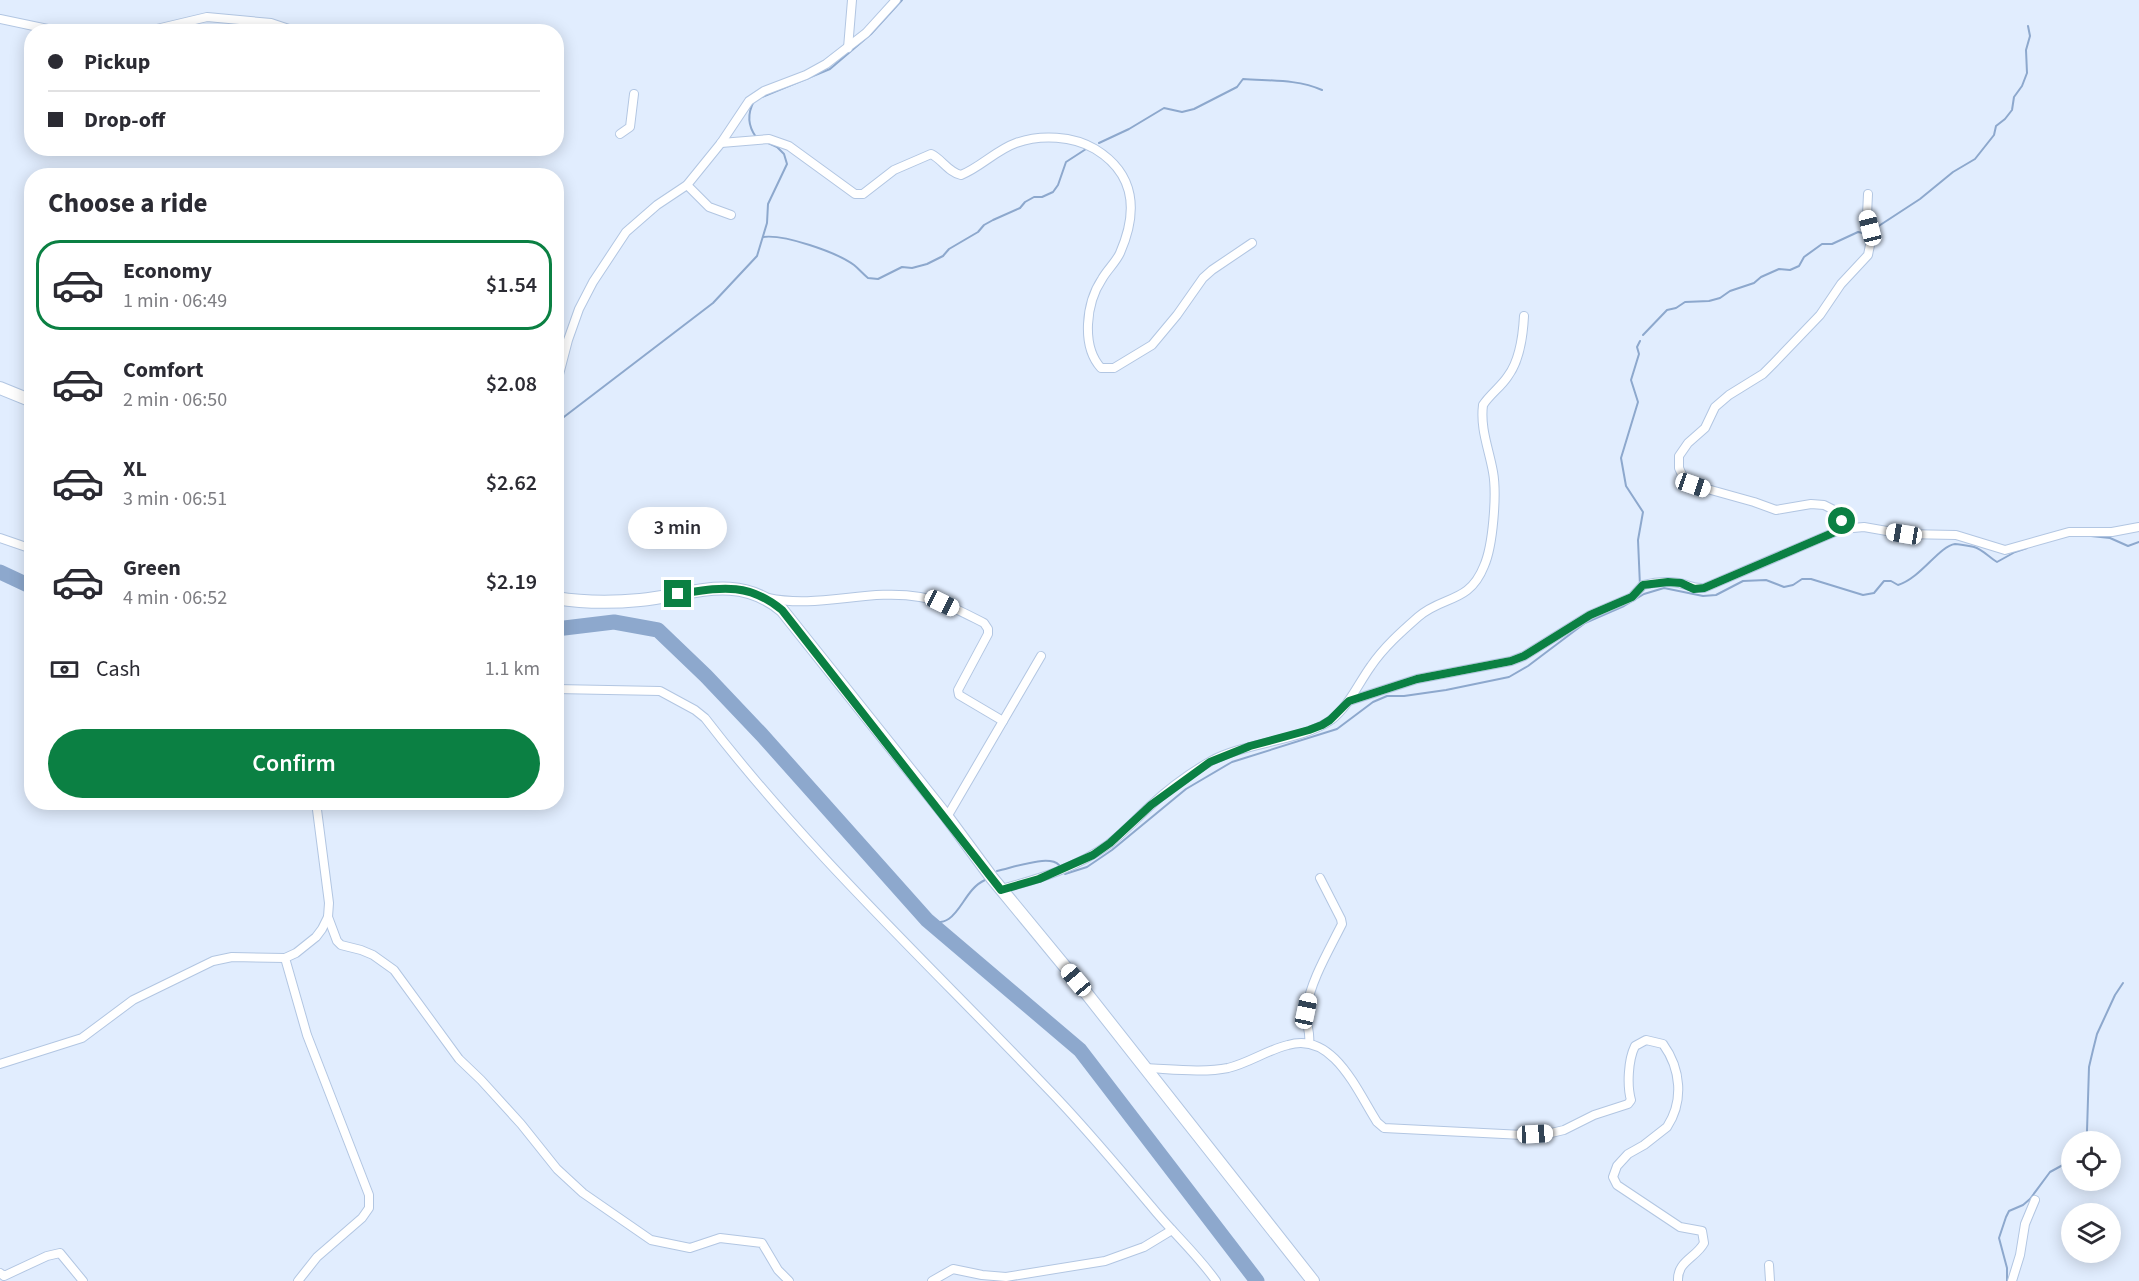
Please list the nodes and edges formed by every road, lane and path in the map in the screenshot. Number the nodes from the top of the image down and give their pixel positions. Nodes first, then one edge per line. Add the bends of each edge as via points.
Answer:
1 (852, 0) edge
2 (896, 0) edge
3 (0, 19) edge
4 (24, 24) edge
5 (178, 24) edge
6 (274, 24) edge
7 (848, 48) junction
8 (634, 94) dead end
9 (620, 134) dead end
10 (721, 143) junction
11 (687, 184) junction
12 (1868, 194) dead end
13 (731, 215) dead end
14 (1252, 243) dead end
15 (1524, 316) dead end
16 (564, 355) edge
17 (0, 388) edge
18 (24, 398) edge
19 (2139, 527) edge
20 (1842, 529) junction
21 (0, 538) edge
22 (24, 546) edge
23 (768, 598) junction
24 (564, 599) edge
25 (1041, 656) dead end
26 (564, 689) edge
27 (1349, 701) junction
28 (1003, 721) junction
29 (317, 810) edge
30 (947, 817) junction
31 (1320, 878) dead end
32 (1001, 890) junction
33 (328, 917) junction
34 (285, 958) junction
35 (1309, 1043) junction
36 (0, 1064) edge
37 (1146, 1068) junction
38 (2035, 1200) dead end
39 (1172, 1230) junction
40 (1769, 1265) dead end
41 (0, 1273) edge
42 (83, 1281) edge
43 (298, 1281) edge
44 (789, 1281) edge
45 (932, 1281) edge
46 (1216, 1281) edge
47 (1313, 1281) edge
48 (1677, 1281) edge
49 (1770, 1281) edge
50 (2012, 1281) edge

1 - 7 street
2 - 7 street
3 - 4 street
5 - 6 street via 207,17
7 - 10 street via 807,75 764,91 750,101
8 - 9 street via 630,127
10 - 11 street
10 - 14 street via 769,139 789,146 855,194 864,194 894,170 930,154 961,175 1016,143 1048,138 1086,144 1106,156 1123,176 1132,200 1130,224 1120,255 1091,301 1090,344 1094,360 1101,368 1114,368 1152,345 1203,278
11 - 13 street via 709,207
11 - 16 street via 626,232 579,309
12 - 20 street via 1867,215 1872,235 1863,262 1841,284 1820,315 1763,374 1715,407 1705,428 1678,456 1684,479 1693,485 1776,510 1824,505 1842,521
15 - 27 street via 1514,365 1483,405 1483,431 1494,484 1489,553 1484,567 1470,589 1421,614 1390,643
17 - 18 main road
19 - 20 street via 2112,532 2069,532 2005,550 1956,535 1904,534 1864,527
20 - 27 street via 1704,588 1668,582 1643,585 1632,597 1590,615 1511,661 1417,679
21 - 22 street
23 - 24 main road via 734,588 640,600 588,603
23 - 28 street via 787,602 880,595 920,597 984,623 988,634 958,690 959,695
23 - 30 main road via 782,610
25 - 28 street
26 - 39 street via 660,691 705,718 802,834 1051,1091
27 - 32 street via 1322,725 1210,762 1151,805 1093,855 1039,879
28 - 30 street
29 - 33 street
30 - 32 main road
31 - 35 street via 1342,924 1310,996 1306,1016
32 - 37 main road
33 - 34 street via 316,937
33 - 44 street via 341,945 373,955 394,970 459,1059 557,1169 584,1193 651,1240 663,1244 690,1248 720,1238 762,1243
34 - 36 street via 232,957 213,961 133,1000 82,1038
34 - 43 street via 308,1035 369,1195 369,1208 362,1218 317,1257
35 - 37 street via 1287,1045 1226,1068
35 - 48 street via 1335,1058 1384,1128 1523,1135 1557,1132 1628,1104 1635,1046 1646,1040 1663,1044 1675,1066 1680,1089 1670,1122 1620,1161 1613,1177 1617,1185 1680,1227 1702,1231 1704,1243 1696,1255 1682,1264
37 - 47 main road
38 - 50 street via 2025,1224
39 - 45 street via 1144,1247 1105,1261 1006,1277 953,1269
39 - 46 street
40 - 49 street
41 - 42 street via 4,1276 60,1253

